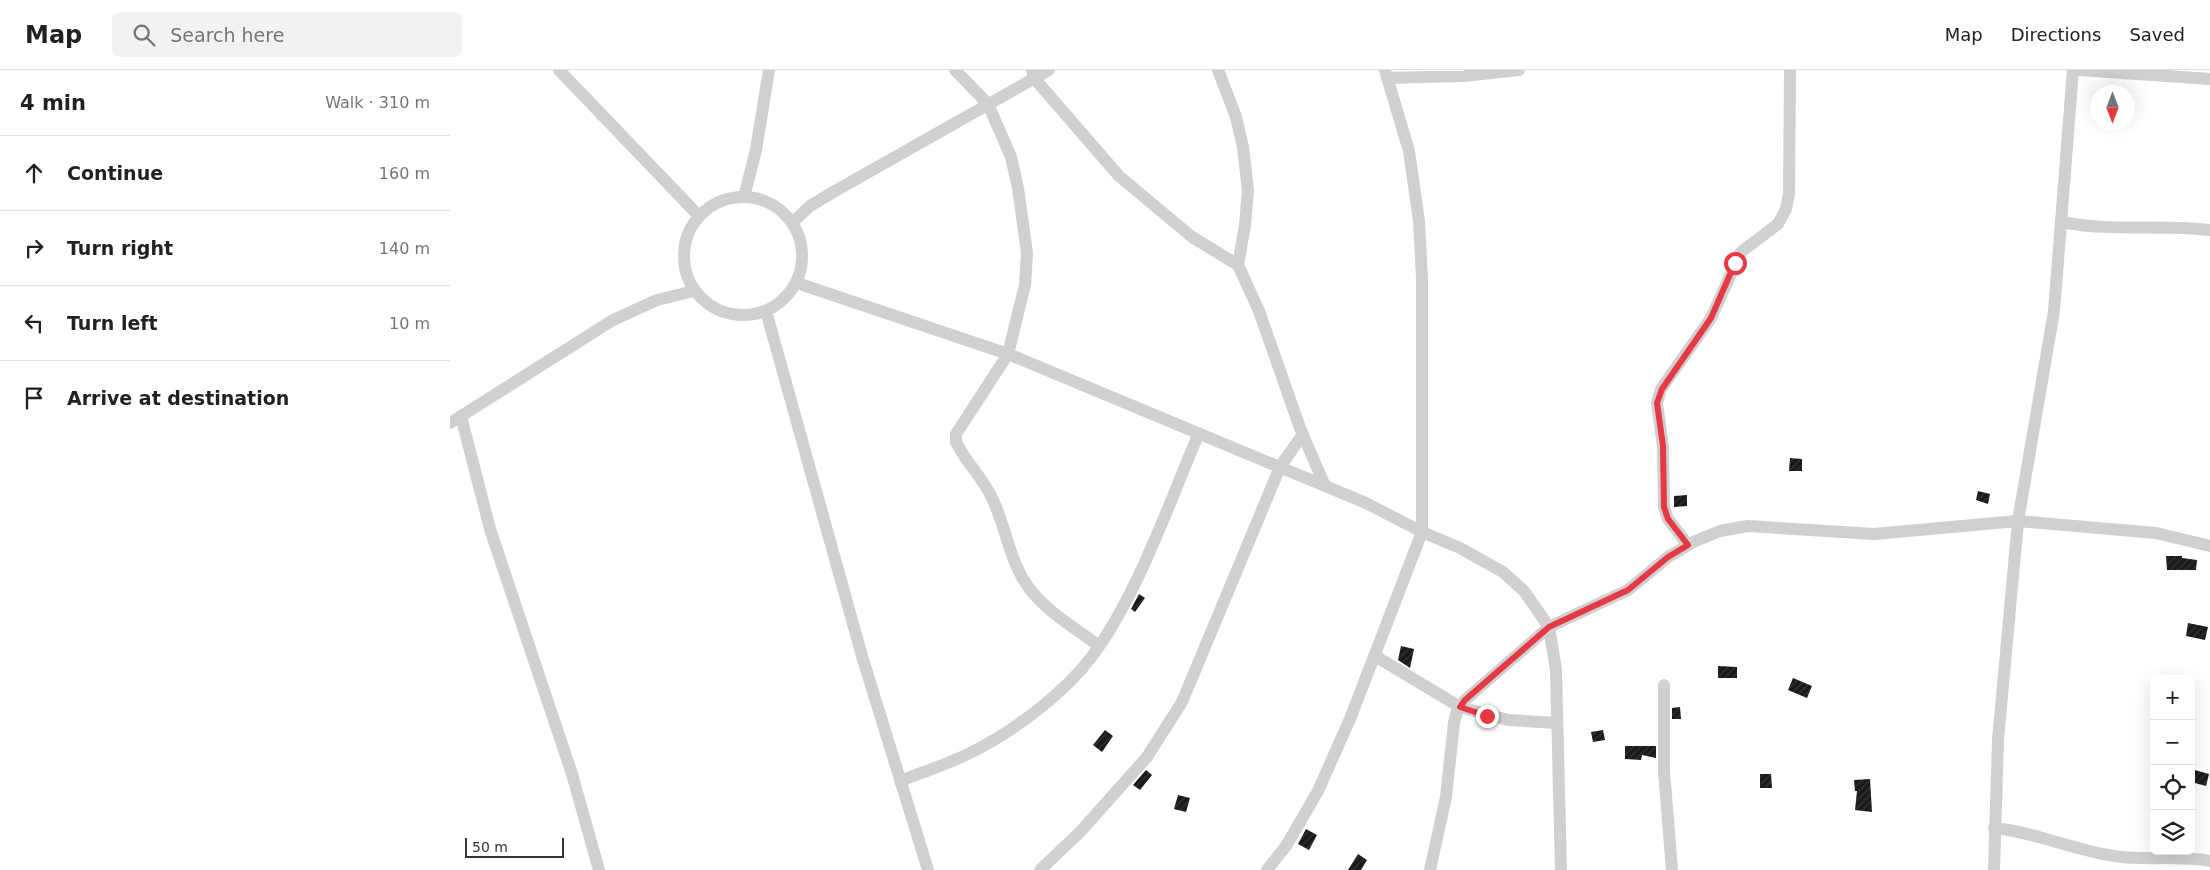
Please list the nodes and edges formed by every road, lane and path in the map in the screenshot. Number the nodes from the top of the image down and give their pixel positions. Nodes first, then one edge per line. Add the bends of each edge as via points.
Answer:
1 (559, 70) edge
2 (769, 70) edge
3 (955, 70) edge
4 (1049, 70) edge
5 (1218, 70) edge
6 (1519, 70) edge
7 (1790, 70) edge
8 (2073, 70) edge
9 (2079, 70) edge
10 (1033, 74) edge
11 (1386, 74) edge
12 (2210, 79) edge
13 (988, 104) junction
14 (744, 197) junction
15 (699, 216) junction
16 (2062, 222) junction
17 (792, 223) junction
18 (2210, 230) edge
19 (1238, 265) junction
20 (797, 283) junction
21 (694, 291) junction
22 (766, 312) junction
23 (1008, 354) junction
24 (455, 420) edge
25 (1199, 433) junction
26 (1302, 434) junction
27 (1280, 467) junction
28 (1325, 486) junction
29 (2018, 521) junction
30 (1422, 532) junction
31 (1688, 545) junction
32 (2210, 546) edge
33 (1549, 627) junction
34 (1099, 646) junction
35 (1375, 656) junction
36 (1664, 685) dead end
37 (1460, 707) junction
38 (1557, 723) junction
39 (900, 781) junction
40 (1994, 828) junction
41 (2210, 861) edge
42 (599, 870) edge
43 (928, 870) edge
44 (1040, 870) edge
45 (1267, 870) edge
46 (1430, 870) edge
47 (1561, 870) edge
48 (1672, 870) edge
49 (1994, 870) edge

1 - 15 street
2 - 14 street
3 - 13 street
4 - 10 street
5 - 19 street via 1244,147 1248,190
6 - 11 street via 1464,76
7 - 31 street via 1789,194 1786,209 1778,224 1741,252 1711,318 1662,389 1657,403 1664,453 1664,507 1668,519
8 - 16 street
9 - 12 street
10 - 13 street
10 - 19 street via 1119,176 1192,237
11 - 30 street via 1409,151 1419,221
13 - 17 street via 810,206
13 - 23 street via 1011,157 1027,254 1025,285
14 - 15 street via 712,205
14 - 17 street via 763,200 779,209
15 - 21 street via 688,233 683,253 685,273
16 - 18 street via 2083,227 2164,226
16 - 29 street via 2054,312
17 - 20 street via 800,237 803,252
19 - 26 street via 1273,348
20 - 22 street via 789,295
20 - 23 street
21 - 22 street via 708,305 726,314 746,316
21 - 24 street via 657,300 613,320
22 - 39 street
23 - 25 street
23 - 34 street via 956,434 956,442 990,494 1016,565 1028,587 1040,601
24 - 42 street via 572,774
25 - 27 street
25 - 34 street via 1146,557 1115,622
26 - 27 street
26 - 28 street
27 - 28 street
27 - 44 street via 1182,702 1147,757
28 - 30 street
29 - 31 street via 1874,534 1748,526 1720,531
29 - 32 street via 2156,533
29 - 40 street via 1998,740
30 - 33 street via 1503,572 1524,591
30 - 35 street
31 - 33 street via 1628,590
33 - 37 street
33 - 38 street via 1556,670
34 - 39 street via 1063,689 1027,718 971,753
35 - 37 street
35 - 45 street via 1318,791 1286,846
36 - 48 street via 1664,771
37 - 38 street via 1508,720
37 - 46 street via 1454,723 1446,797
38 - 47 street
39 - 43 street
40 - 41 street via 2029,833 2111,856 2190,857
40 - 49 street

